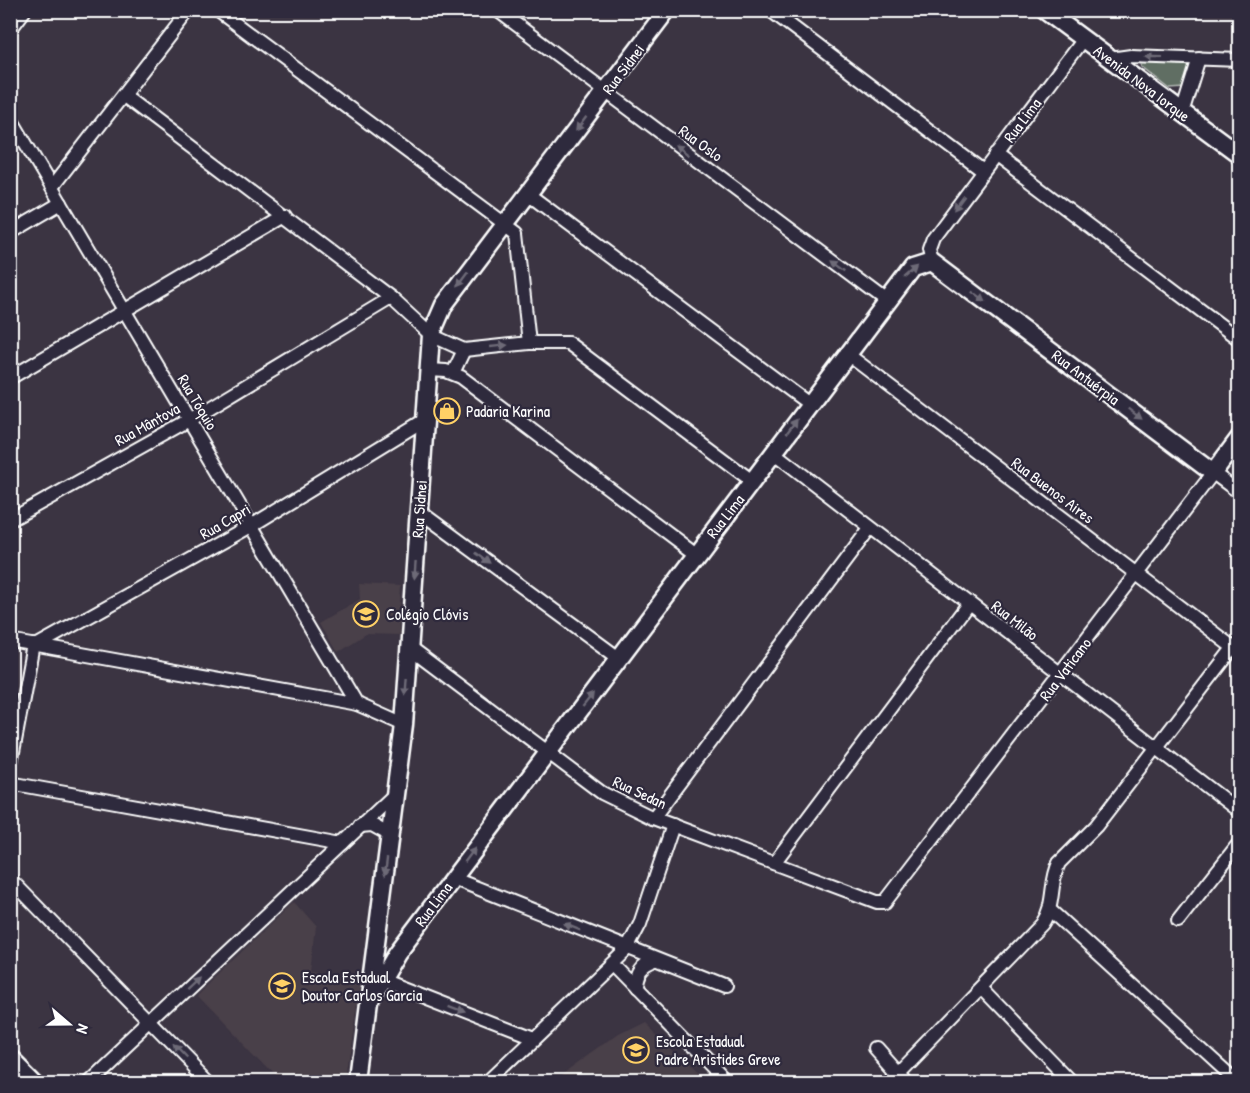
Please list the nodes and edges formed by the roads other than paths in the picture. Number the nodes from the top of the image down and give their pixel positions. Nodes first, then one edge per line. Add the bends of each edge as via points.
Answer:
1 (25, 10) edge
2 (189, 10) edge
3 (217, 10) edge
4 (497, 10) edge
5 (667, 10) edge
6 (770, 10) edge
7 (1044, 10) edge
8 (10, 30) edge
9 (1083, 39) junction
10 (1198, 58) junction
11 (1110, 59) junction
12 (1239, 60) edge
13 (605, 93) junction
14 (124, 96) junction
15 (1182, 113) junction
16 (10, 117) edge
17 (995, 155) junction
18 (1239, 155) edge
19 (983, 171) junction
20 (52, 187) junction
21 (528, 194) junction
22 (61, 203) junction
23 (285, 216) junction
24 (505, 224) junction
25 (10, 233) edge
26 (932, 262) junction
27 (391, 298) junction
28 (886, 301) junction
29 (125, 311) junction
30 (431, 335) junction
31 (1239, 340) edge
32 (529, 343) junction
33 (464, 350) junction
34 (846, 353) junction
35 (429, 370) junction
36 (453, 373) junction
37 (10, 378) edge
38 (809, 404) junction
39 (426, 419) junction
40 (189, 420) junction
41 (1239, 437) edge
42 (773, 452) junction
43 (1213, 473) junction
44 (752, 481) junction
45 (1239, 493) edge
46 (419, 511) junction
47 (10, 520) edge
48 (251, 526) junction
49 (870, 528) junction
50 (696, 554) junction
51 (1136, 574) junction
52 (968, 604) junction
53 (10, 641) edge
54 (34, 646) junction
55 (409, 648) junction
56 (1237, 650) edge
57 (620, 659) junction
58 (1060, 676) junction
59 (357, 704) junction
60 (404, 725) junction
61 (1158, 748) junction
62 (546, 752) junction
63 (10, 768) edge
64 (10, 783) edge
65 (395, 794) junction
66 (1239, 812) edge
67 (653, 818) junction
68 (673, 825) junction
69 (360, 826) junction
70 (390, 835) junction
71 (1239, 842) edge
72 (343, 843) junction
73 (774, 863) junction
74 (453, 878) junction
75 (10, 879) edge
76 (889, 900) joint
77 (1051, 911) junction
78 (1178, 921) dead end
79 (376, 945) junction
80 (627, 949) junction
81 (397, 952) junction
82 (655, 960) junction
83 (612, 964) junction
84 (386, 980) junction
85 (724, 986) dead end
86 (635, 988) junction
87 (981, 988) junction
88 (368, 1004) junction
89 (151, 1023) junction
90 (532, 1040) junction
91 (876, 1048) dead end
92 (10, 1056) edge
93 (898, 1080) edge
94 (36, 1083) edge
95 (90, 1083) edge
96 (208, 1083) edge
97 (358, 1083) edge
98 (488, 1083) edge
99 (728, 1083) edge
100 (1072, 1083) edge
101 (1238, 1083) edge

1 - 8 street
2 - 14 street
3 - 24 street
4 - 13 street, Rua Oslo
5 - 13 main road, Rua Sidnei
6 - 19 street
7 - 9 main road, Avenida Nova Iorque
9 - 11 main road, Avenida Nova Iorque
9 - 17 street, Rua Lima
10 -> 11 street
10 - 12 street
10 - 15 street
11 - 15 main road, Avenida Nova Iorque
13 -> 21 main road, Rua Sidnei
28 -> 13 street, Rua Oslo
14 - 20 street
14 - 23 street
15 - 18 main road, Avenida Nova Iorque
16 - 20 street, Rua Tóquio
17 - 19 street, Rua Lima
17 - 31 street
19 -> 26 street, Rua Lima via 933,239 929,250
20 - 22 street, Rua Tóquio
21 - 24 main road, Rua Sidnei
21 - 38 street
22 - 25 street
22 - 29 street, Rua Tóquio
23 - 27 street
23 - 29 street
24 -> 30 main road, Rua Sidnei via 444,305
24 - 32 street via 517,233
28 -> 26 main road, Rua Lima via 909,271
26 -> 43 main road, Rua Antuérpia
27 - 30 street
27 - 40 street, Rua Mântova
28 - 34 main road, Rua Lima
29 - 37 street
29 - 40 street, Rua Tóquio
30 - 33 street
30 - 35 main road, Rua Sidnei
33 -> 32 street
32 - 44 street via 568,343
33 - 36 street
34 - 38 main road, Rua Lima
34 - 51 street, Rua Buenos Aires
35 - 36 street
35 - 39 main road, Rua Sidnei
36 - 50 street
42 -> 38 main road, Rua Lima
39 - 46 main road, Rua Sidnei
39 - 48 street, Rua Capri
40 - 47 street, Rua Mântova
40 - 48 street, Rua Tóquio
41 - 43 main road, Rua Vaticano
42 - 44 main road, Rua Lima
42 - 49 street, Rua Milão
43 - 45 street, Rua Antuérpia
43 - 51 street, Rua Vaticano
44 - 50 main road, Rua Lima
46 -> 55 main road, Rua Sidnei
46 -> 57 street
48 - 54 street, Rua Capri
48 - 59 street, Rua Tóquio
49 - 52 street, Rua Milão
49 - 67 street
50 - 57 main road, Rua Lima
51 - 56 street, Rua Buenos Aires
51 - 58 street, Rua Vaticano
52 - 58 street, Rua Milão
52 - 73 street
53 - 54 street
54 - 59 street
54 - 63 street
55 -> 60 main road, Rua Sidnei
55 - 62 street, Rua Sedan
56 - 61 street
62 -> 57 main road, Rua Lima
58 - 61 street, Rua Milão
58 - 76 street, Rua Vaticano
59 - 60 street
60 - 65 main road, Rua Sidnei
61 - 66 street, Rua Milão
61 - 77 street via 1091,833 1059,863
62 - 67 street, Rua Sedan via 602,794
74 -> 62 main road, Rua Lima
64 - 72 street
65 - 69 street
65 - 70 main road, Rua Sidnei
67 - 68 street, Rua Sedan
68 - 73 street, Rua Sedan
68 - 80 street via 640,924
69 - 70 street via 372,825
69 - 72 street
70 -> 79 main road, Rua Sidnei
71 - 78 street
89 -> 72 street
73 - 76 street, Rua Sedan via 877,902
80 -> 74 street
74 - 81 main road, Rua Lima
75 - 89 street
77 - 87 street
77 - 101 street
79 - 81 main road via 385,952
79 - 84 main road
79 - 88 main road, Rua Sidnei
80 - 82 street
80 - 83 street
81 - 84 main road, Rua Lima
82 - 85 street
82 - 86 street via 642,967
83 - 86 street
83 - 90 street
84 - 88 main road, Rua Lima
84 -> 90 street
86 - 99 street
87 - 93 street
87 - 100 street
88 - 97 main road, Rua Sidnei
89 - 95 street
96 -> 89 street
90 - 98 street
91 - 93 street
92 - 94 street

